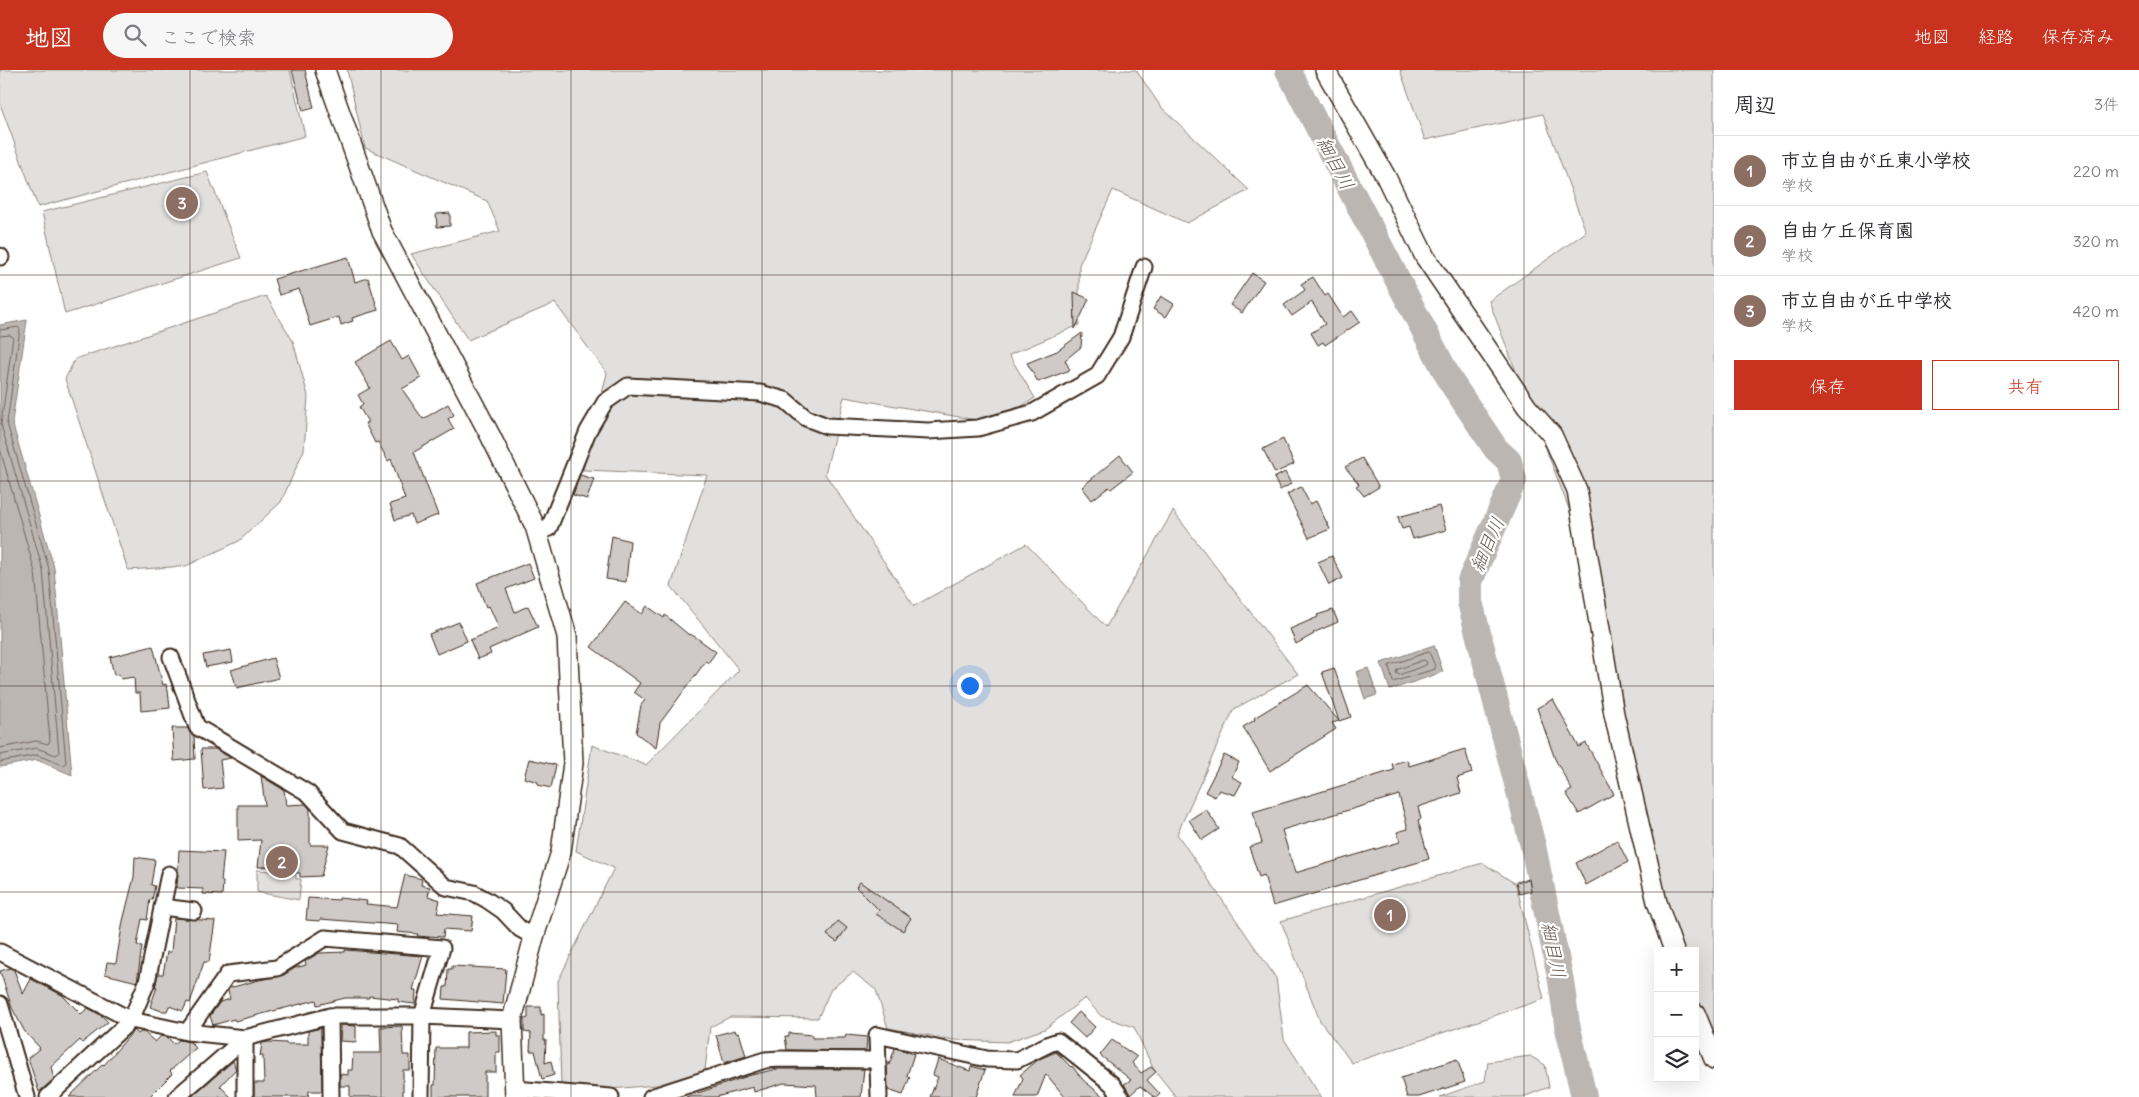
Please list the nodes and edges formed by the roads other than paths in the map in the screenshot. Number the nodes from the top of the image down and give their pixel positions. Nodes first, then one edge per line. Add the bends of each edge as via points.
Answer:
1 (325, 70) edge
2 (1324, 70) edge
3 (1144, 267) dead end
4 (537, 533) junction
5 (171, 657) dead end
6 (169, 874) dead end
7 (162, 907) junction
8 (194, 912) dead end
9 (534, 937) junction
10 (1673, 947) edge
11 (0, 952) edge
12 (0, 1004) edge
13 (330, 1016) junction
14 (422, 1016) junction
15 (131, 1020) junction
16 (512, 1020) junction
17 (1699, 1023) edge
18 (187, 1032) junction
19 (245, 1038) junction
20 (1714, 1059) edge
21 (877, 1060) junction
22 (515, 1093) edge
23 (27, 1097) edge
24 (48, 1097) edge
25 (177, 1097) edge
26 (245, 1097) edge
27 (330, 1097) edge
28 (421, 1097) edge
29 (611, 1097) edge
30 (651, 1097) edge
31 (879, 1097) edge
32 (1121, 1097) edge

1 - 4 street via 382,231
2 - 10 street via 1386,177 1425,257 1527,407 1552,435 1577,490 1614,714 1657,902
3 - 4 street via 1121,337 1097,376 1032,413 978,428 928,431 827,426 806,418 785,400 760,393 628,386 605,402 588,431 549,528
4 - 9 street via 567,636 573,763 561,852
5 - 9 street via 197,727 308,793 343,831 400,846 446,887 488,900 520,929
6 - 7 street
7 - 8 street
7 - 15 street via 147,982
9 - 16 street
11 - 15 street
12 - 23 street
13 - 14 street
13 - 19 street
13 - 27 street
14 - 16 street
14 - 18 street via 442,948 325,938 277,968 228,974
14 - 28 street
15 - 18 street
15 - 24 street
16 - 22 street
17 - 20 street
18 - 19 street
19 - 25 street
19 - 26 street
21 - 30 street via 765,1060
21 - 31 street
21 - 32 street via 877,1036 987,1059 1018,1060 1058,1041 1112,1084
22 - 29 street

